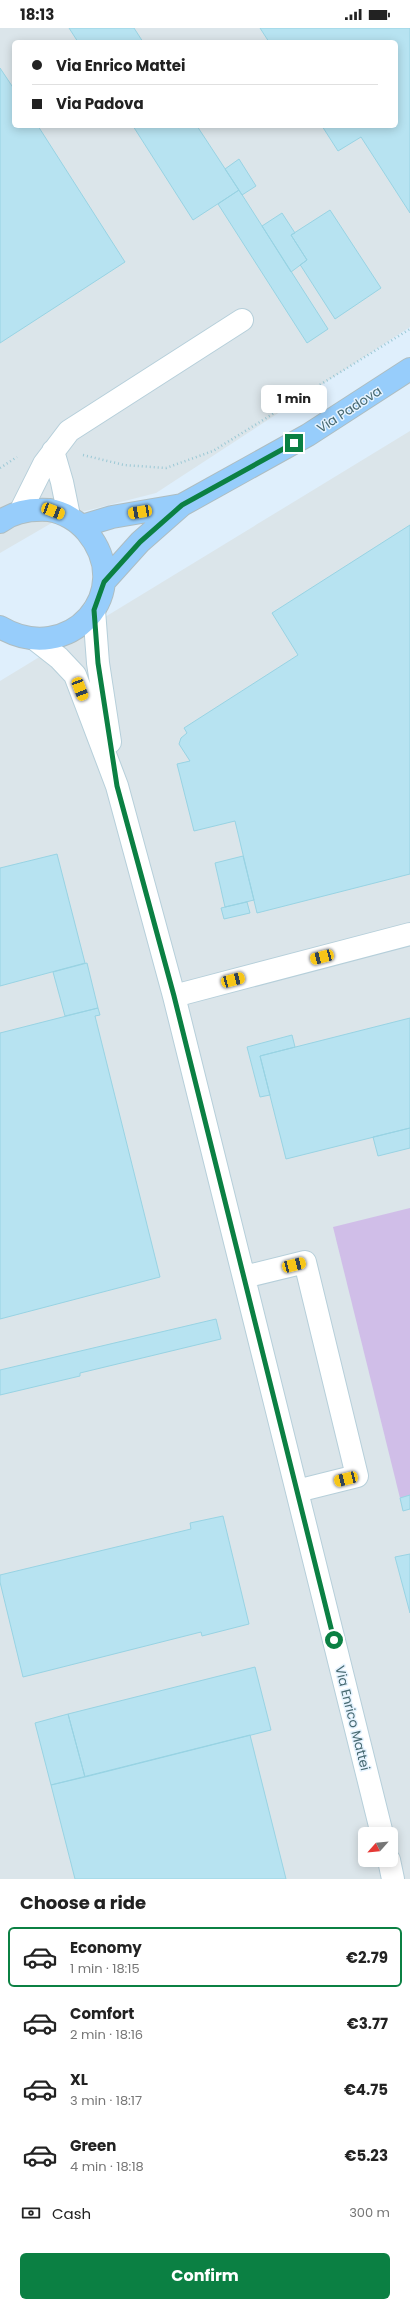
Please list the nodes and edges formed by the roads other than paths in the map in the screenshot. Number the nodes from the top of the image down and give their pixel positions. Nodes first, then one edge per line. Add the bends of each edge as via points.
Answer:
1 (242, 320) dead end
2 (410, 369) edge
3 (53, 452) junction
4 (182, 505) junction
5 (20, 512) junction
6 (76, 521) junction
7 (0, 522) edge
8 (104, 582) junction
9 (94, 610) junction
10 (13, 636) edge
11 (117, 786) junction
12 (410, 934) edge
13 (174, 996) junction
14 (244, 1277) junction
15 (297, 1491) junction
16 (380, 1827) edge
17 (390, 1867) edge
18 (393, 1879) edge

1 - 3 street via 69,431
2 - 4 main road, Via Padova via 308,435
3 - 5 street
3 - 6 street
4 - 6 main road, Via Padova
4 - 8 main road, Via Padova via 140,542
5 - 6 main road via 37,509 53,511
5 - 7 main road
6 - 8 main road via 96,542 103,562
8 - 9 main road
9 - 10 main road via 85,621 62,636
9 - 11 street, Via Enrico Mattei via 98,663
10 - 11 street, Via Enrico Mattei via 59,658 75,675
11 - 13 street, Via Enrico Mattei
12 - 13 street
13 - 14 street, Via Enrico Mattei
14 - 15 street, Via Enrico Mattei
14 - 15 street via 305,1262 358,1476
15 - 16 street, Via Enrico Mattei
17 - 18 street

